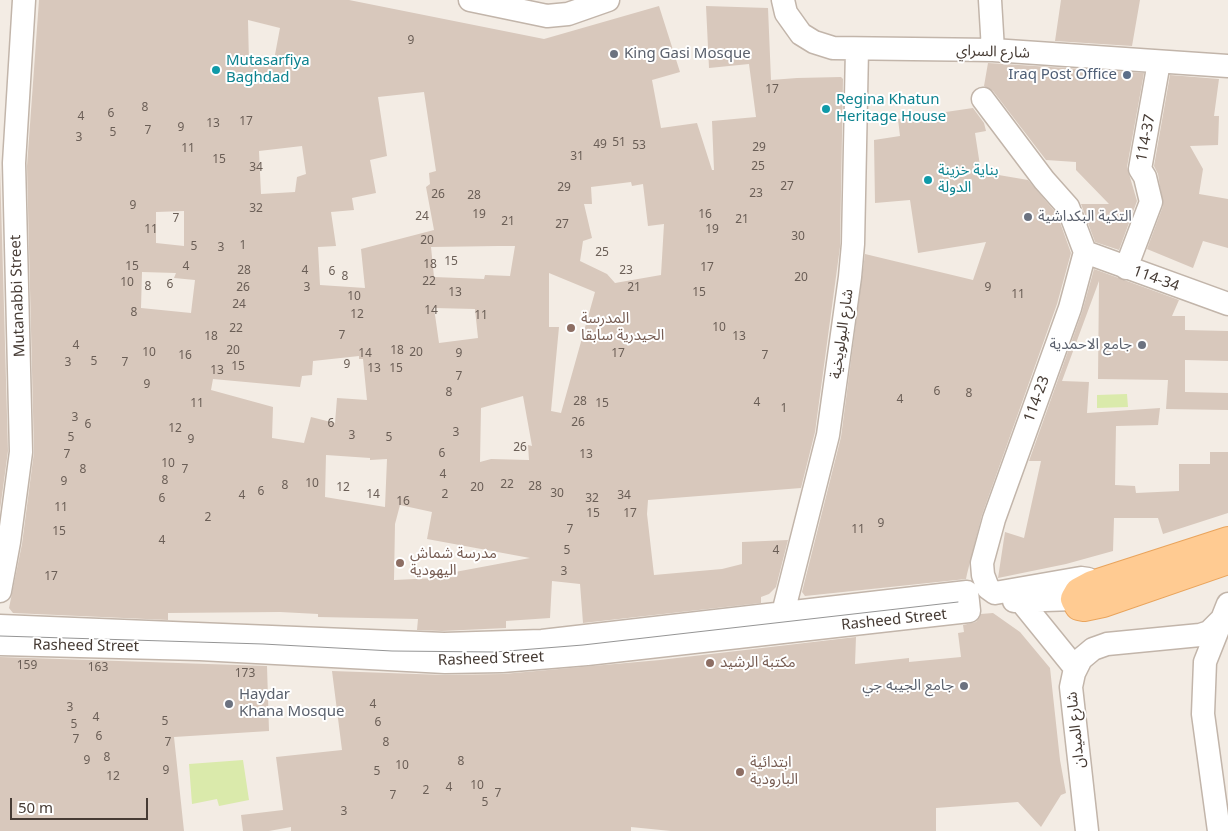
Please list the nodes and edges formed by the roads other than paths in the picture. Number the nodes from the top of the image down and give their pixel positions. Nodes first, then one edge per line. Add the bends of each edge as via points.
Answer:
1 (24, 0) edge
2 (470, 0) edge
3 (608, 0) edge
4 (783, 0) edge
5 (990, 0) edge
6 (857, 49) junction
7 (993, 50) junction
8 (1159, 62) junction
9 (1228, 66) edge
10 (982, 99) dead end
11 (1085, 252) junction
12 (1126, 268) junction
13 (1228, 304) edge
14 (1228, 541) edge
15 (1228, 560) edge
16 (0, 591) edge
17 (1083, 592) junction
18 (1019, 595) junction
19 (968, 601) junction
20 (1224, 612) edge
21 (783, 613) junction
22 (0, 626) edge
23 (0, 644) edge
24 (1076, 669) junction
25 (1087, 831) edge
26 (1219, 831) edge

1 - 16 street, Mutanabbi Street via 14,163 21,452
2 - 3 street via 547,16 568,14
4 - 6 street, شارع السراي via 793,25 808,38 833,48
5 - 7 street
6 - 7 street, شارع السراي
6 - 21 street, شارع البولويخية via 853,244 848,287 828,435
7 - 8 street, شارع السراي
8 - 9 street, شارع السراي
8 - 12 street, 114-37 via 1140,168 1151,202
10 - 11 street via 1068,207
11 - 12 street, 114-34
11 - 18 street, 114-23 via 1070,308 994,519 982,563 988,588 995,593
12 - 13 street, 114-34
14 - 17 main road
15 - 17 main road via 1091,606 1079,606
17 - 18 street, 114-23 via 1088,579 1081,578
18 - 19 street, Rasheed Street
18 - 24 street
19 - 21 street, Rasheed Street via 967,592
19 - 23 street, Rasheed Street via 969,611 597,653 502,660 437,661 200,649
20 - 24 street, شارع الميدان via 1209,632 1108,644 1093,649 1081,659
20 - 26 street, شارع الميدان via 1205,662 1204,714
21 - 22 street, Rasheed Street via 542,640 452,644
24 - 25 street, شارع الميدان via 1071,687

